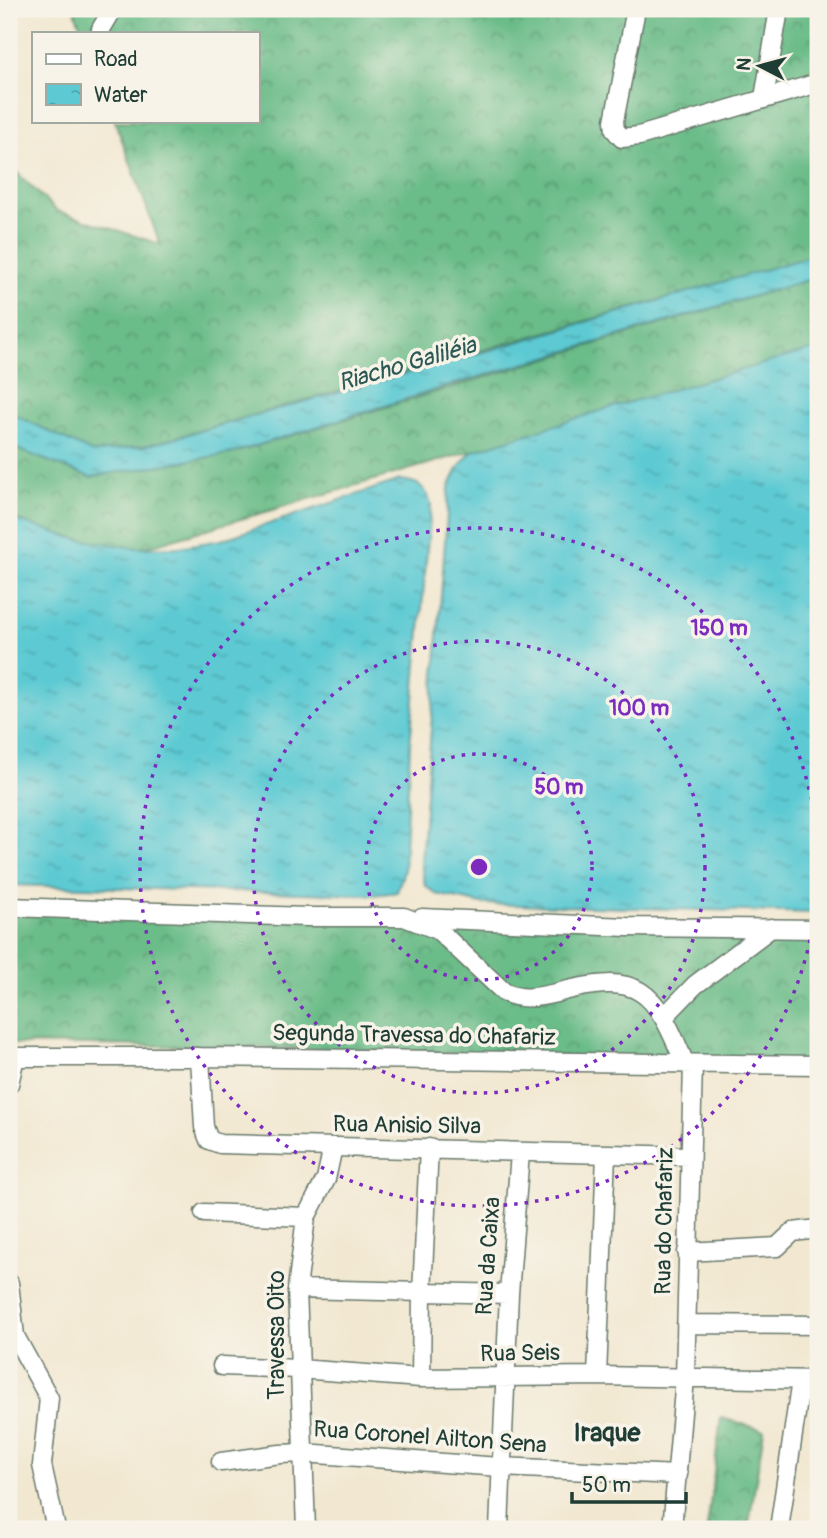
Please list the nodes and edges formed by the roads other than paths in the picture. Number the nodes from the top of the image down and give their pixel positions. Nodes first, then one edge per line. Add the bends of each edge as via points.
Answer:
1 (113, 9) edge
2 (636, 9) edge
3 (779, 9) edge
4 (101, 29) dead end
5 (818, 83) edge
6 (764, 98) junction
7 (9, 907) edge
8 (404, 917) junction
9 (771, 928) junction
10 (818, 929) edge
11 (664, 1017) junction
12 (12, 1057) edge
13 (200, 1057) junction
14 (689, 1064) junction
15 (818, 1065) edge
16 (9, 1084) edge
17 (333, 1147) junction
18 (429, 1148) junction
19 (520, 1153) junction
20 (607, 1154) junction
21 (689, 1156) junction
22 (204, 1213) dead end
23 (306, 1217) junction
24 (818, 1229) edge
25 (687, 1252) junction
26 (9, 1283) edge
27 (297, 1289) junction
28 (422, 1293) junction
29 (509, 1294) junction
30 (686, 1324) junction
31 (818, 1325) edge
32 (222, 1366) dead end
33 (299, 1369) junction
34 (597, 1376) junction
35 (421, 1378) junction
36 (507, 1378) junction
37 (685, 1378) junction
38 (810, 1380) edge
39 (303, 1453) junction
40 (221, 1462) dead end
41 (500, 1467) junction
42 (678, 1475) junction
43 (56, 1529) edge
44 (306, 1529) edge
45 (499, 1529) edge
46 (672, 1529) edge
47 (779, 1529) edge

1 - 4 street
2 - 6 street via 614,121 618,136 639,136
3 - 6 street
5 - 6 street
7 - 8 street
8 - 9 street
8 - 11 street via 438,930 513,996 541,997 608,983 640,990
9 - 10 street
9 - 11 street via 695,985
11 - 14 street
12 - 13 street, Segunda Travessa do Chafariz
12 - 16 street
13 - 14 street, Segunda Travessa do Chafariz
13 - 17 street, Rua Anisio Silva via 204,1127 211,1142
14 - 15 street, Segunda Travessa do Chafariz
14 - 21 street, Rua do Chafariz
17 - 18 street, Rua Anisio Silva
17 - 23 street, Travessa Oito via 326,1179
18 - 19 street, Rua Anisio Silva
18 - 28 street
19 - 20 street, Rua Anisio Silva
19 - 29 street, Rua da Caixa
20 - 21 street, Rua Anisio Silva
20 - 34 street
21 - 25 street, Rua do Chafariz
22 - 23 street
23 - 27 street, Travessa Oito
24 - 25 street via 797,1230 782,1245 766,1249
25 - 30 street, Rua do Chafariz
26 - 43 street via 15,1336 49,1398 42,1465
27 - 28 street
27 - 33 street, Travessa Oito
28 - 29 street
28 - 35 street
29 - 36 street, Rua da Caixa
30 - 31 street
30 - 37 street, Rua do Chafariz
32 - 33 street, Rua Seis
33 - 35 street, Rua Seis
33 - 39 street, Travessa Oito
34 - 36 street, Rua Seis
34 - 37 street, Rua Seis
35 - 36 street, Rua Seis
36 - 41 street, Rua da Caixa
37 - 38 street, Rua Seis
37 - 42 street, Rua do Chafariz
38 - 47 street
39 - 40 street, Rua Coronel Ailton Sena
39 - 41 street, Rua Coronel Ailton Sena
39 - 44 street, Travessa Oito
41 - 42 street, Rua Coronel Ailton Sena
41 - 45 street, Rua da Caixa
42 - 46 street, Rua do Chafariz

